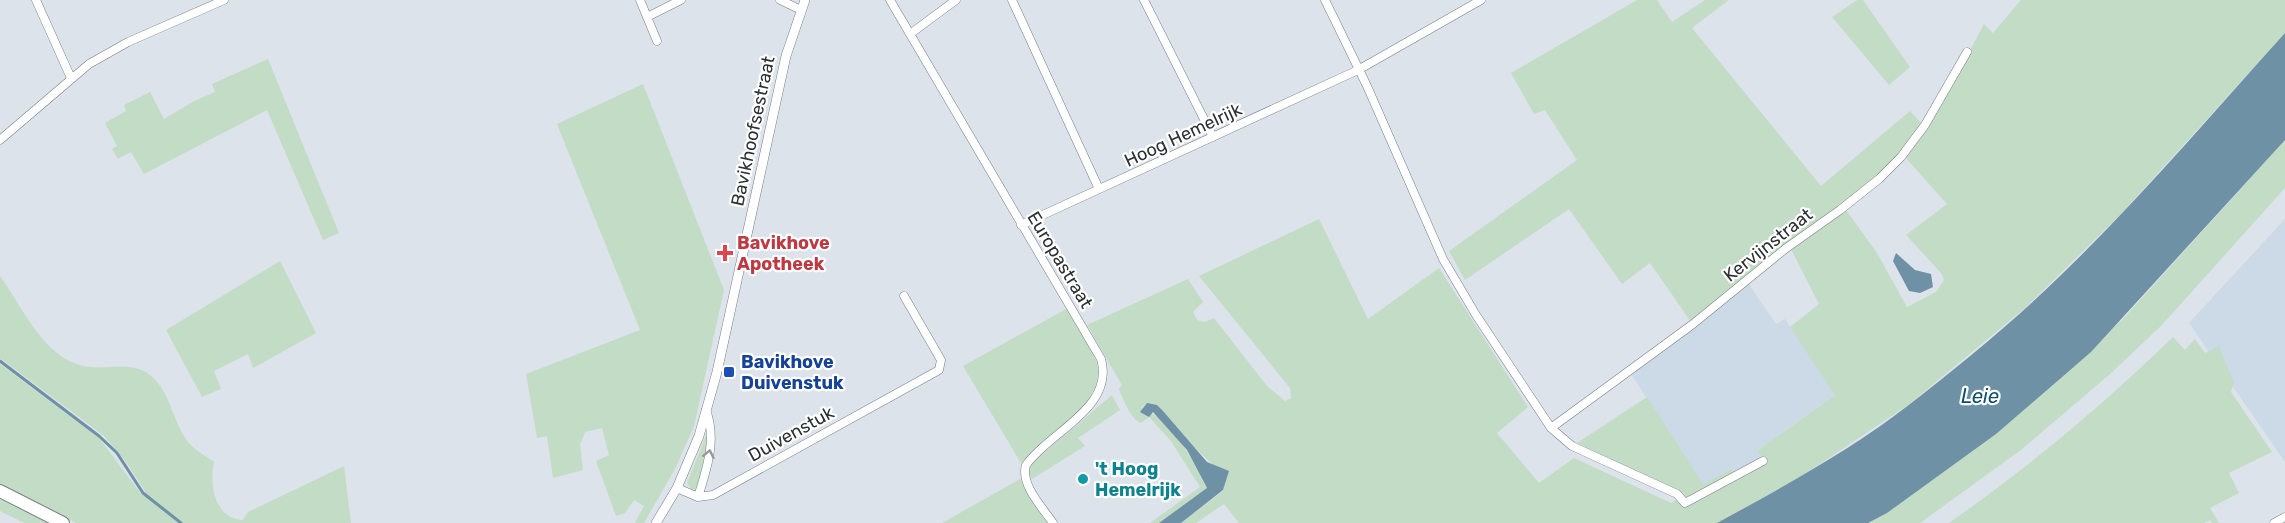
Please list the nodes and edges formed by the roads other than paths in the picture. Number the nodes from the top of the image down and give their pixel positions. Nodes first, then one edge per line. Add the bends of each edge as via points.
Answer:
1 (36, 0) edge
2 (224, 0) edge
3 (640, 0) edge
4 (681, 0) edge
5 (780, 0) edge
6 (805, 0) edge
7 (890, 0) edge
8 (956, 0) edge
9 (1012, 0) edge
10 (1143, 0) edge
11 (1326, 0) edge
12 (1481, 0) edge
13 (801, 10) junction
14 (647, 17) junction
15 (910, 34) junction
16 (657, 41) dead end
17 (1967, 52) dead end
18 (1358, 70) junction
19 (71, 78) junction
20 (1213, 137) junction
21 (0, 140) edge
22 (1099, 189) junction
23 (1021, 225) junction
24 (904, 296) dead end
25 (706, 411) junction
26 (1551, 428) junction
27 (1763, 460) dead end
28 (677, 488) junction
29 (0, 491) edge
30 (698, 497) junction
31 (2285, 517) edge
32 (63, 523) edge
33 (656, 523) edge
34 (1053, 523) edge
35 (2274, 523) edge

1 - 19 street
2 - 19 street via 111,51
3 - 14 street
4 - 14 street
5 - 13 street
6 - 13 street, Bavikhoofsestraat
7 - 15 street, Europastraat
8 - 15 street
9 - 22 street
10 - 20 street
11 - 18 street
12 - 18 street, Hoog Hemelrijk
13 - 25 street, Bavikhoofsestraat via 786,56
14 - 16 street
15 - 23 street, Europastraat
17 - 26 street, Kervijnstraat via 1925,125 1879,179 1693,324
18 - 20 street, Hoog Hemelrijk
18 - 26 street via 1443,259
19 - 21 street
20 - 22 street, Hoog Hemelrijk
22 - 23 street, Hoog Hemelrijk
23 - 34 street, Europastraat via 1101,359 1105,373 1092,402 1026,465 1029,486
24 - 30 street, Duivenstuk via 942,360 939,370 713,495
25 - 28 street, Bavikhoofsestraat
30 -> 25 street, Bavikhoofsestraat via 712,440 713,428
26 - 27 street via 1572,446 1677,494 1685,503
28 - 30 street
28 - 33 street, Bavikhoofsestraat
29 - 32 main road
31 - 35 street

